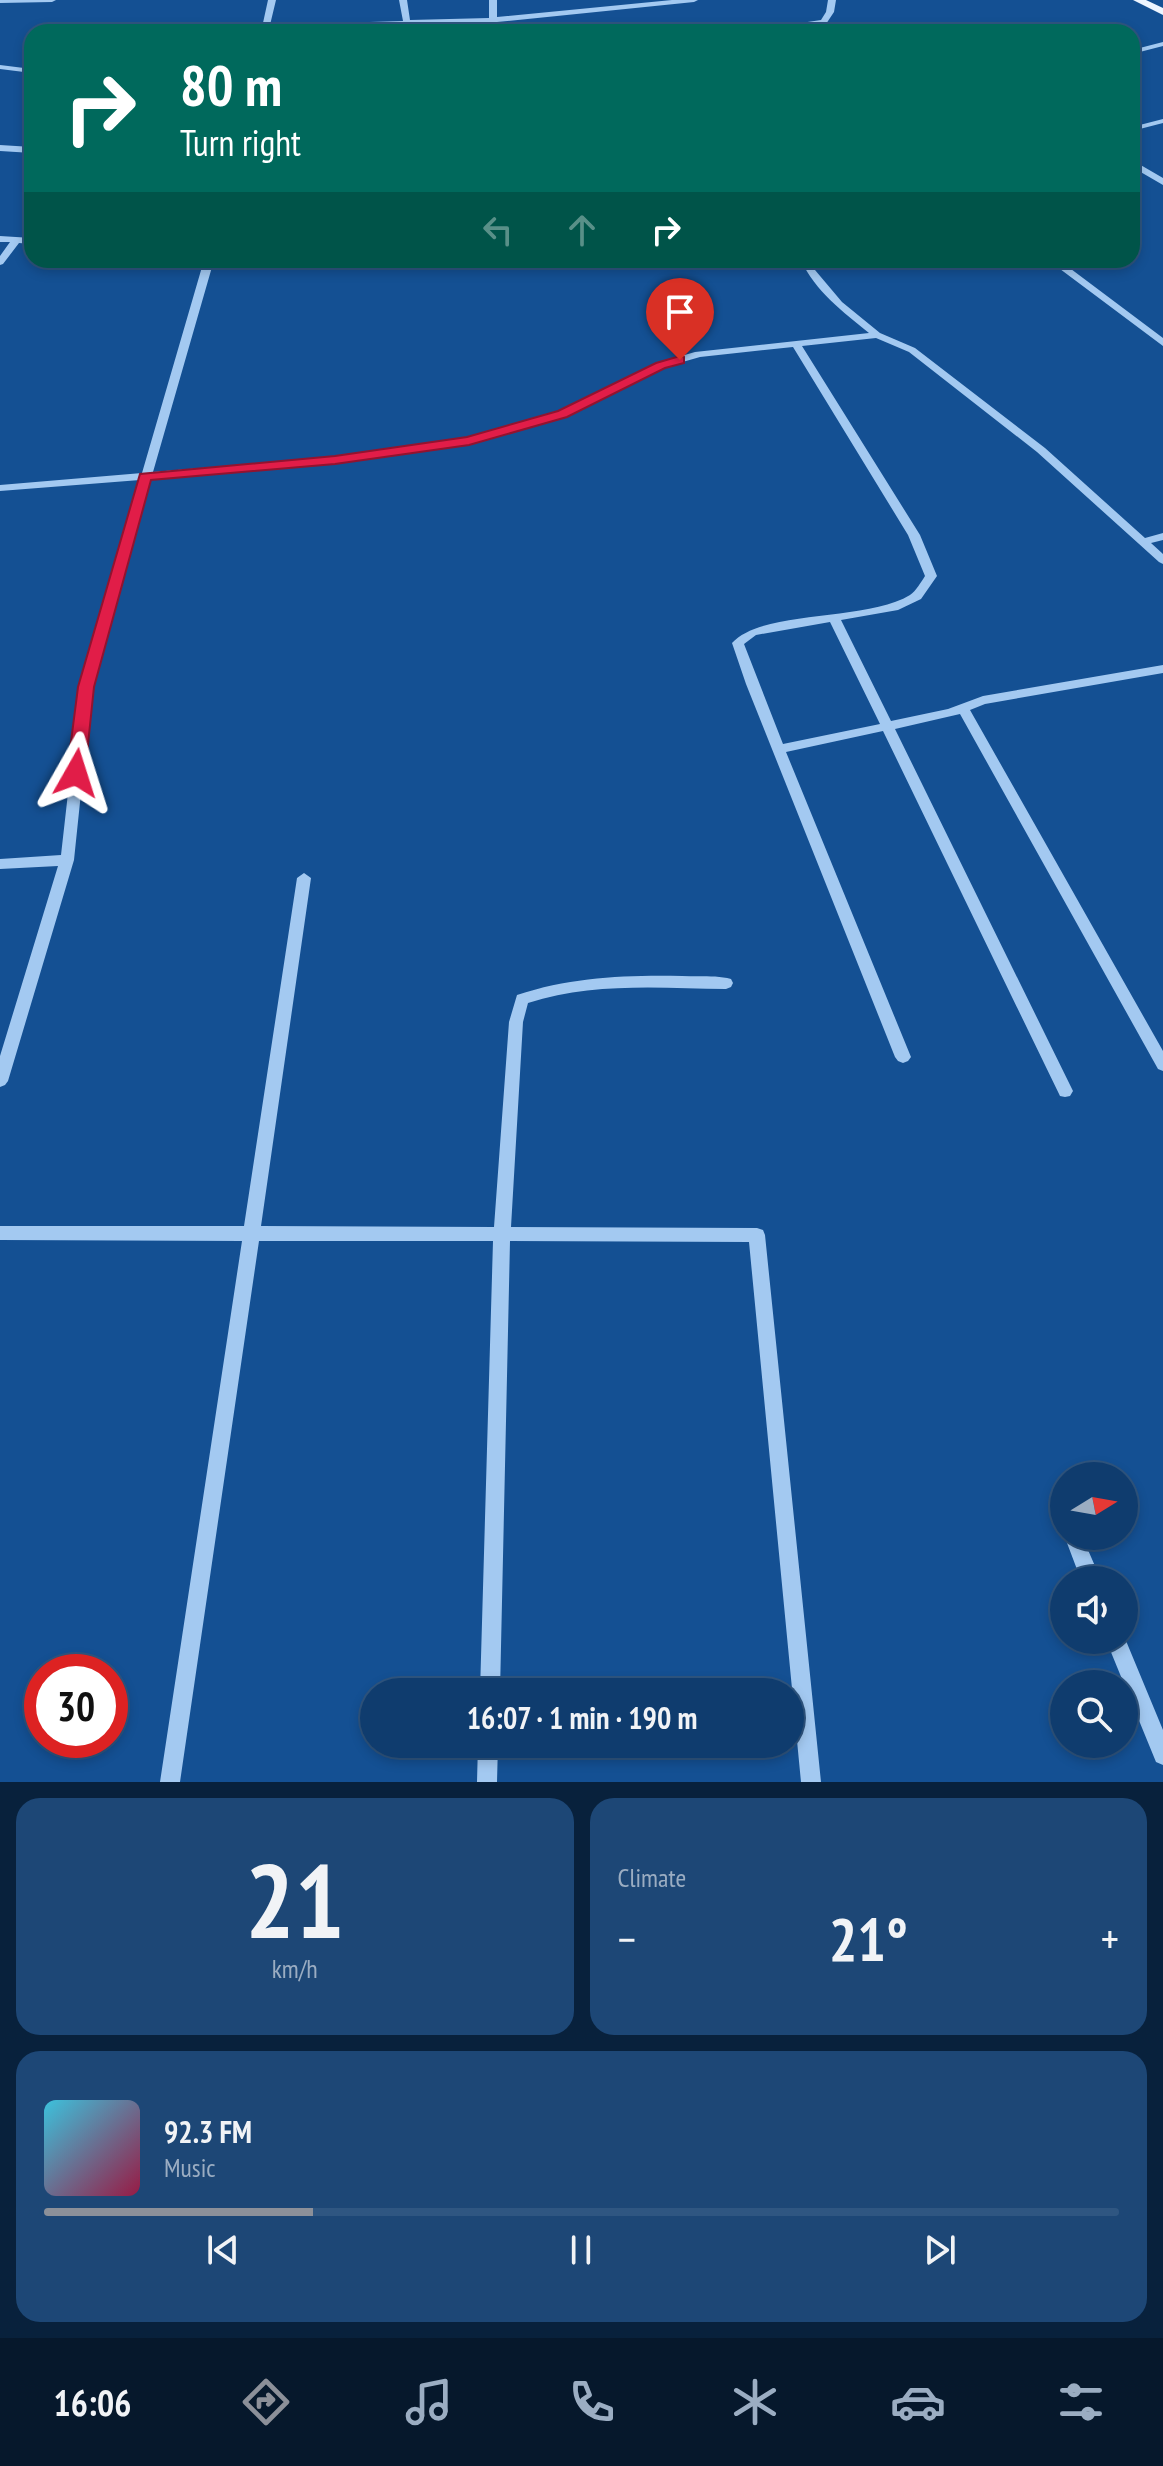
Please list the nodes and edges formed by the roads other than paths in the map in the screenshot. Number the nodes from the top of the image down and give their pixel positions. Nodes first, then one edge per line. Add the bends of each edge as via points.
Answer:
1 (52, 0) edge
2 (272, 0) edge
3 (403, 0) edge
4 (493, 0) edge
5 (694, 0) edge
6 (832, 0) edge
7 (1138, 0) edge
8 (0, 1) edge
9 (1163, 12) edge
10 (492, 20) junction
11 (407, 23) junction
12 (267, 24) edge
13 (384, 24) edge
14 (492, 24) edge
15 (807, 24) edge
16 (1163, 44) edge
17 (1140, 50) edge
18 (0, 67) edge
19 (24, 70) edge
20 (1163, 121) edge
21 (1140, 127) edge
22 (0, 148) edge
23 (24, 150) edge
24 (1140, 168) edge
25 (1163, 182) edge
26 (0, 239) edge
27 (16, 240) junction
28 (24, 240) edge
29 (0, 262) edge
30 (207, 268) edge
31 (812, 268) edge
32 (1064, 268) edge
33 (877, 335) junction
34 (1163, 343) edge
35 (796, 344) junction
36 (145, 477) junction
37 (0, 488) edge
38 (1163, 536) edge
39 (1146, 541) junction
40 (1163, 560) edge
41 (835, 619) junction
42 (1163, 669) edge
43 (963, 708) junction
44 (886, 725) junction
45 (778, 749) junction
46 (67, 860) junction
47 (0, 864) edge
48 (304, 878) dead end
49 (726, 983) dead end
50 (903, 1057) dead end
51 (1163, 1065) edge
52 (0, 1081) edge
53 (1065, 1091) dead end
54 (0, 1233) edge
55 (253, 1233) junction
56 (502, 1234) junction
57 (1122, 1654) edge
58 (490, 1678) edge
59 (1163, 1755) edge
60 (488, 1758) edge
61 (170, 1782) edge
62 (487, 1782) edge
63 (811, 1782) edge

1 - 8 street
2 - 12 street
3 - 11 street
4 - 10 street
5 - 10 street
6 - 15 street via 823,22
7 - 9 main road
10 - 11 street
10 - 14 street
11 - 13 street
16 - 17 street
18 - 19 street
20 - 21 street
22 - 23 street
24 - 25 street
26 - 27 street
27 - 28 street
27 - 29 street
30 - 36 street
31 - 33 street via 839,304
32 - 34 street
33 - 35 street
33 - 39 street via 912,350 1041,450
35 - 36 street via 699,354 563,414 469,441 335,460
35 - 41 street via 914,535 931,576 917,596 894,607
36 - 37 street
36 - 46 street via 86,687
38 - 39 street
39 - 40 street
41 - 44 street
41 - 45 street via 752,632 738,643
42 - 43 street via 983,700
43 - 44 street
43 - 51 street
44 - 45 street
44 - 53 street
45 - 50 street
46 - 47 street
46 - 52 street
48 - 55 street
49 - 56 street via 576,984 522,999 516,1022
54 - 55 street
55 - 56 street
55 - 61 street
56 - 58 street
56 - 63 street via 757,1235
57 - 59 street
60 - 62 street

